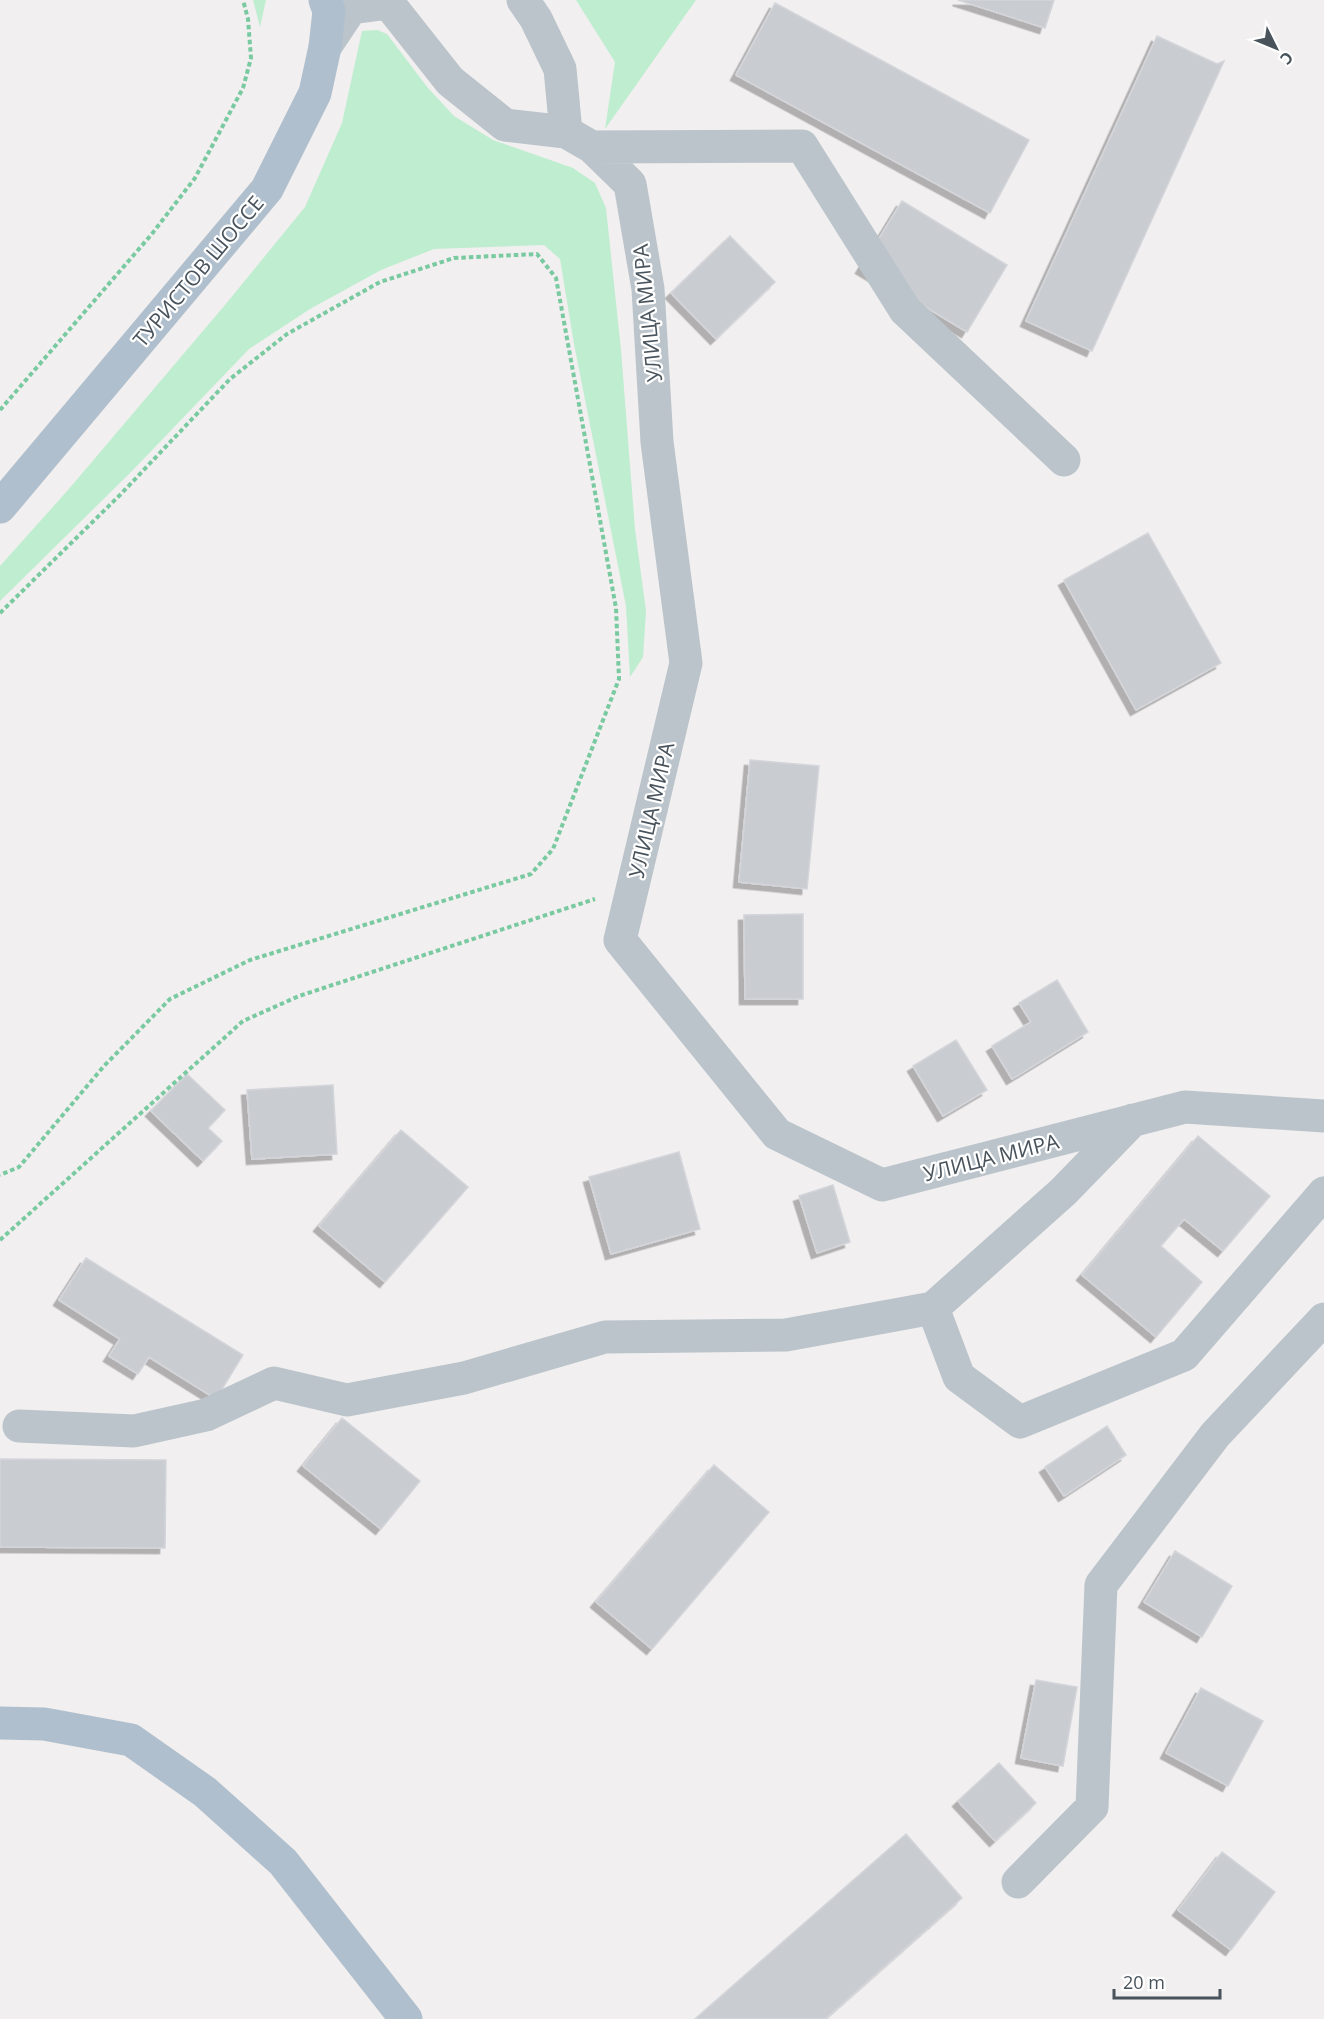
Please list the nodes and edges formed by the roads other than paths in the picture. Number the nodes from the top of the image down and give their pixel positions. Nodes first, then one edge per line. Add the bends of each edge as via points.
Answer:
1 (325, 0) edge
2 (523, 0) edge
3 (387, 1) edge
4 (325, 47) junction
5 (579, 140) junction
6 (1064, 460) dead end
7 (0, 507) edge
8 (1324, 1116) edge
9 (1133, 1120) junction
10 (1324, 1193) edge
11 (933, 1308) junction
12 (1324, 1319) edge
13 (19, 1426) dead end
14 (0, 1723) edge
15 (1018, 1882) dead end
16 (406, 2019) edge

1 - 4 main road, ТУРИСТОВ ШОССЕ
2 - 5 street via 560,69
3 - 4 street via 351,8
3 - 5 street via 450,81 505,125
4 - 7 main road, ТУРИСТОВ ШОССЕ via 315,93 267,189
5 - 6 street via 802,146 905,310
5 - 9 street, УЛИЦА МИРА via 630,184 648,289 657,442 686,663 620,940 777,1134 882,1185
8 - 9 street, УЛИЦА МИРА via 1185,1107
9 - 11 street via 1064,1192
10 - 11 street via 1184,1355 1020,1422 959,1377
11 - 13 street via 786,1335 605,1336 464,1378 347,1400 274,1383 206,1415 134,1431
12 - 15 street via 1215,1436 1101,1585 1092,1807
14 - 16 main road via 44,1724 131,1740 205,1792 283,1862

